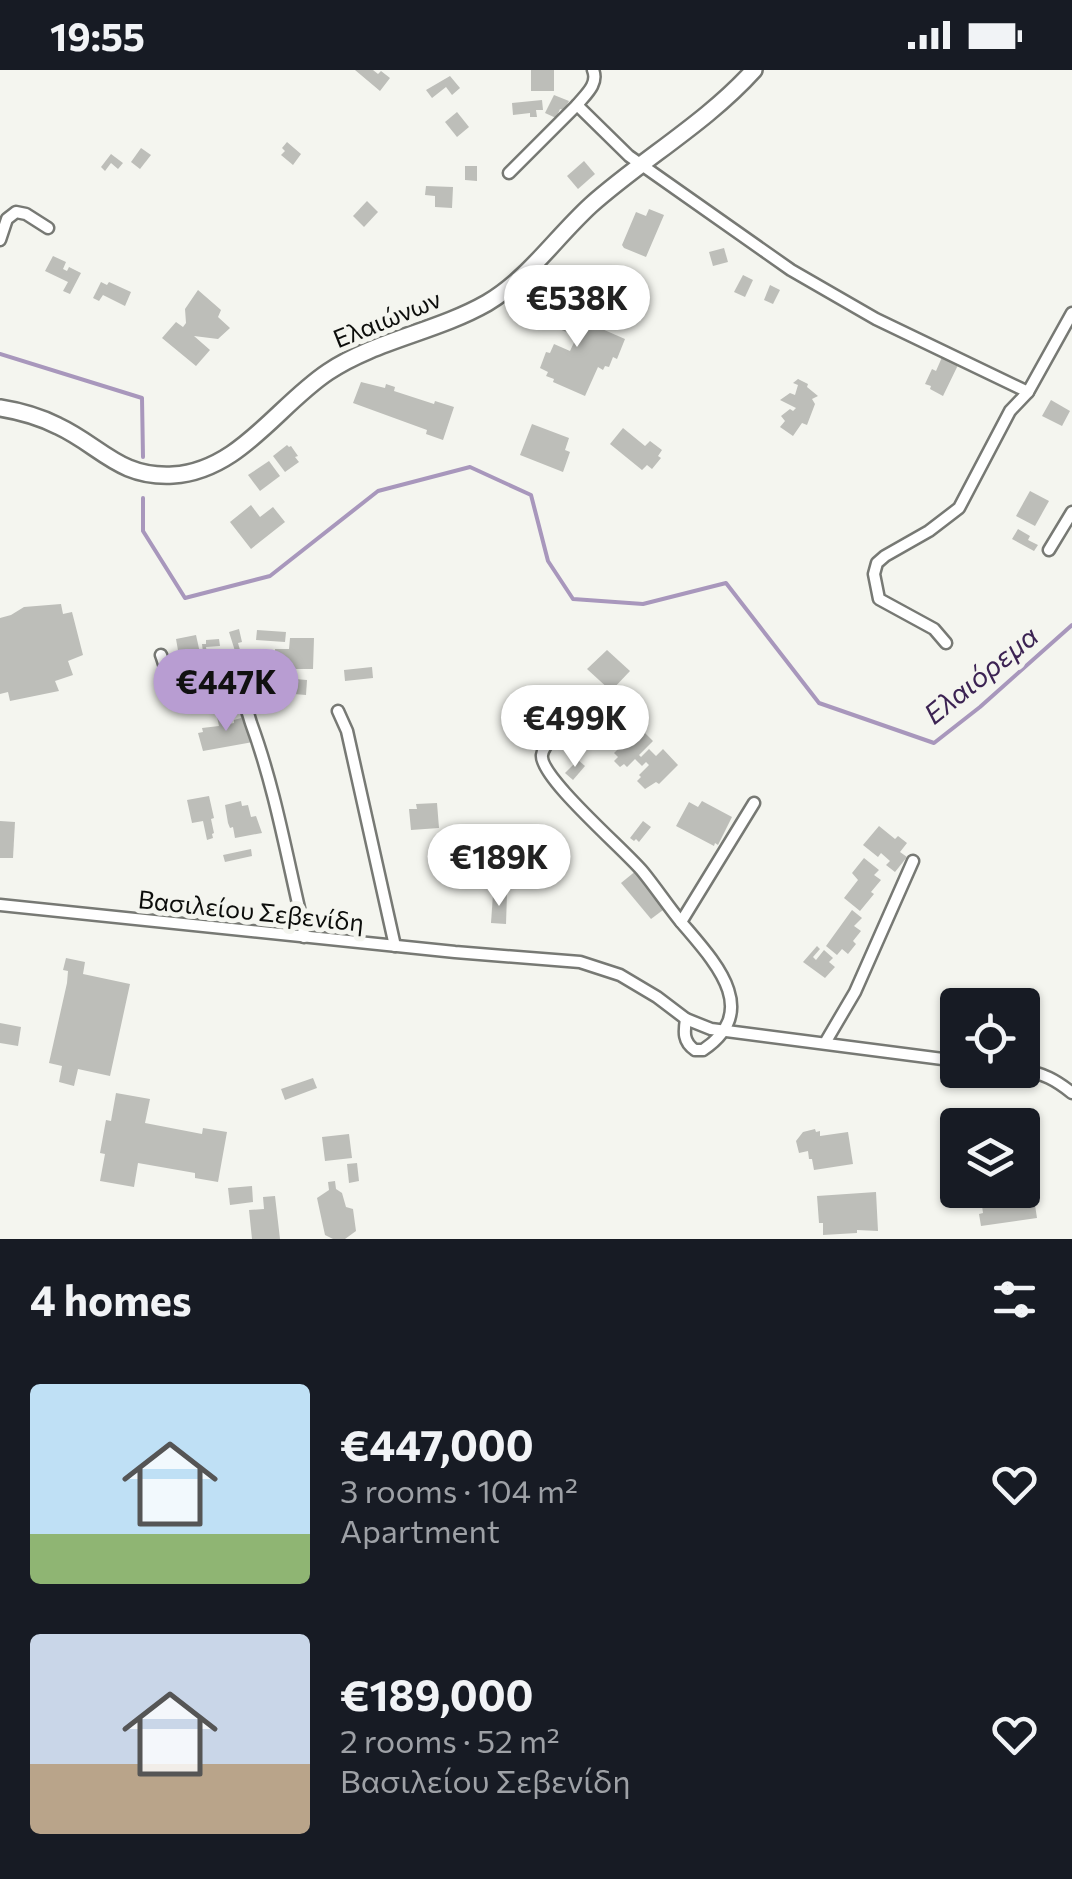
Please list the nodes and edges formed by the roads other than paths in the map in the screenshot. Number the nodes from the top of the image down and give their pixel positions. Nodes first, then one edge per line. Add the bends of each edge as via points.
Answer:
1 (593, 70) edge
2 (754, 70) edge
3 (577, 106) junction
4 (643, 164) junction
5 (508, 174) dead end
6 (48, 228) dead end
7 (0, 240) edge
8 (1072, 314) edge
9 (1028, 392) junction
10 (0, 408) edge
11 (1072, 512) edge
12 (1049, 550) dead end
13 (946, 643) dead end
14 (161, 655) dead end
15 (582, 696) dead end
16 (338, 711) dead end
17 (754, 803) dead end
18 (913, 862) dead end
19 (0, 906) edge
20 (681, 922) junction
21 (304, 937) junction
22 (395, 946) junction
23 (686, 1019) junction
24 (723, 1031) junction
25 (825, 1043) junction
26 (940, 1059) edge
27 (1040, 1073) edge
28 (1072, 1093) edge

1 - 3 street via 595,82
2 - 4 street, Ελαιώνων
3 - 4 street
3 - 5 street
4 - 9 street via 807,280
4 - 10 street, Ελαιώνων via 500,295 342,363 224,460 203,469 148,474 121,466 58,426
6 - 7 street via 16,212
8 - 9 street
9 - 13 street via 1010,411 959,508 877,563 879,599 934,629
11 - 12 street
14 - 21 street via 180,695 226,688 242,698
15 - 20 street via 582,708 547,744 542,762
16 - 22 street
17 - 20 street
18 - 25 street via 856,992
19 - 21 street, Βασιλείου Σεβενίδη
20 - 24 street via 720,968 728,988 732,1006
21 - 22 street, Βασιλείου Σεβενίδη
22 - 23 street, Βασιλείου Σεβενίδη via 590,964 643,988
23 - 24 street, Βασιλείου Σεβενίδη
23 - 24 street via 685,1040 695,1050 708,1048
24 - 25 street, Βασιλείου Σεβενίδη
25 - 26 street, Βασιλείου Σεβενίδη
27 - 28 street

